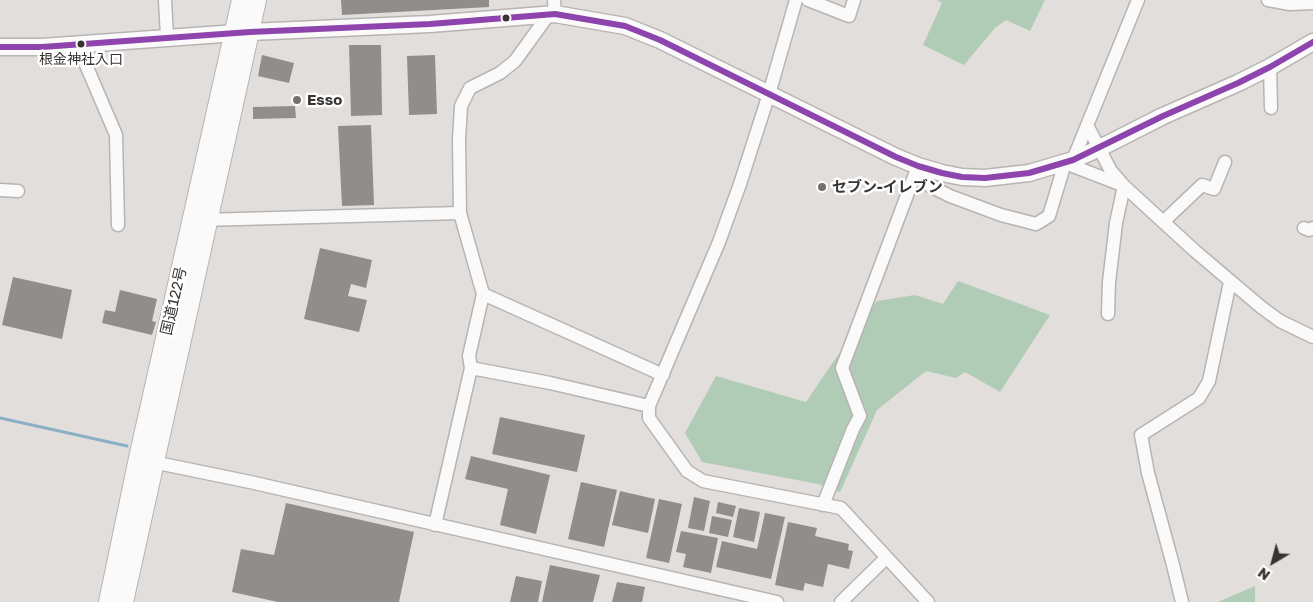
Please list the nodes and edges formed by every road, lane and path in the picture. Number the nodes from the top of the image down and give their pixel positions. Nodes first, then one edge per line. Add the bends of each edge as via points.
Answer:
1 (165, 0) edge
2 (241, 0) edge
3 (257, 0) edge
4 (796, 0) edge
5 (808, 0) edge
6 (854, 0) edge
7 (1138, 0) edge
8 (1268, 0) edge
9 (1313, 3) edge
10 (552, 9) edge
11 (242, 32) junction
12 (167, 38) junction
13 (1313, 42) edge
14 (88, 43) junction
15 (0, 47) edge
16 (1270, 67) junction
17 (769, 94) junction
18 (1271, 108) dead end
19 (1087, 125) junction
20 (1100, 148) junction
21 (1069, 161) junction
22 (1225, 162) dead end
23 (918, 166) junction
24 (1124, 186) junction
25 (0, 190) edge
26 (18, 191) dead end
27 (460, 213) junction
28 (200, 220) junction
29 (1164, 222) junction
30 (118, 225) dead end
31 (1230, 282) junction
32 (483, 294) junction
33 (1108, 314) dead end
34 (1313, 337) edge
35 (471, 368) junction
36 (663, 375) junction
37 (649, 406) junction
38 (146, 460) junction
39 (823, 505) junction
40 (435, 525) junction
41 (886, 558) junction
42 (108, 602) edge
43 (124, 602) edge
44 (777, 602) edge
45 (841, 602) edge
46 (928, 602) edge
47 (1182, 602) edge

1 - 12 street
2 - 11 highway, 国道122号
3 - 11 highway, 国道122号
4 - 17 street
5 - 6 street via 849,16
7 - 19 street
8 - 9 street via 1290,4
10 - 11 main road via 430,24
10 - 17 main road via 625,26
10 - 27 street via 515,61 500,73 470,88 461,106
11 - 12 main road
11 - 28 highway, 国道122号
12 - 14 main road
13 - 16 main road
14 - 15 main road
14 - 30 street via 86,65 116,135
16 - 18 street
16 - 20 main road
17 - 23 main road
17 - 36 street via 719,242
19 - 20 street
19 - 21 street
20 - 21 main road
20 - 24 street via 1111,171
21 - 23 main road via 1030,173 985,178 962,177
21 - 23 street via 1049,216 1036,224 950,196 930,186
21 - 24 street
22 - 29 street via 1214,189 1202,185
23 - 39 street via 842,368 860,416
24 - 29 street
24 - 33 street via 1116,223
25 - 26 street
27 - 28 street
27 - 32 street
28 - 38 highway, 国道122号
29 - 31 street
31 - 34 street via 1280,321
31 - 47 street via 1209,381 1199,398 1141,435
32 - 35 street via 469,356
32 - 36 street
35 - 37 street
35 - 40 street
36 - 37 street
37 - 39 street via 649,418 687,471 704,482
38 - 40 street
38 - 42 highway, 国道122号
38 - 43 highway, 国道122号
39 - 41 street via 841,508
40 - 44 street
41 - 45 street
41 - 46 street

